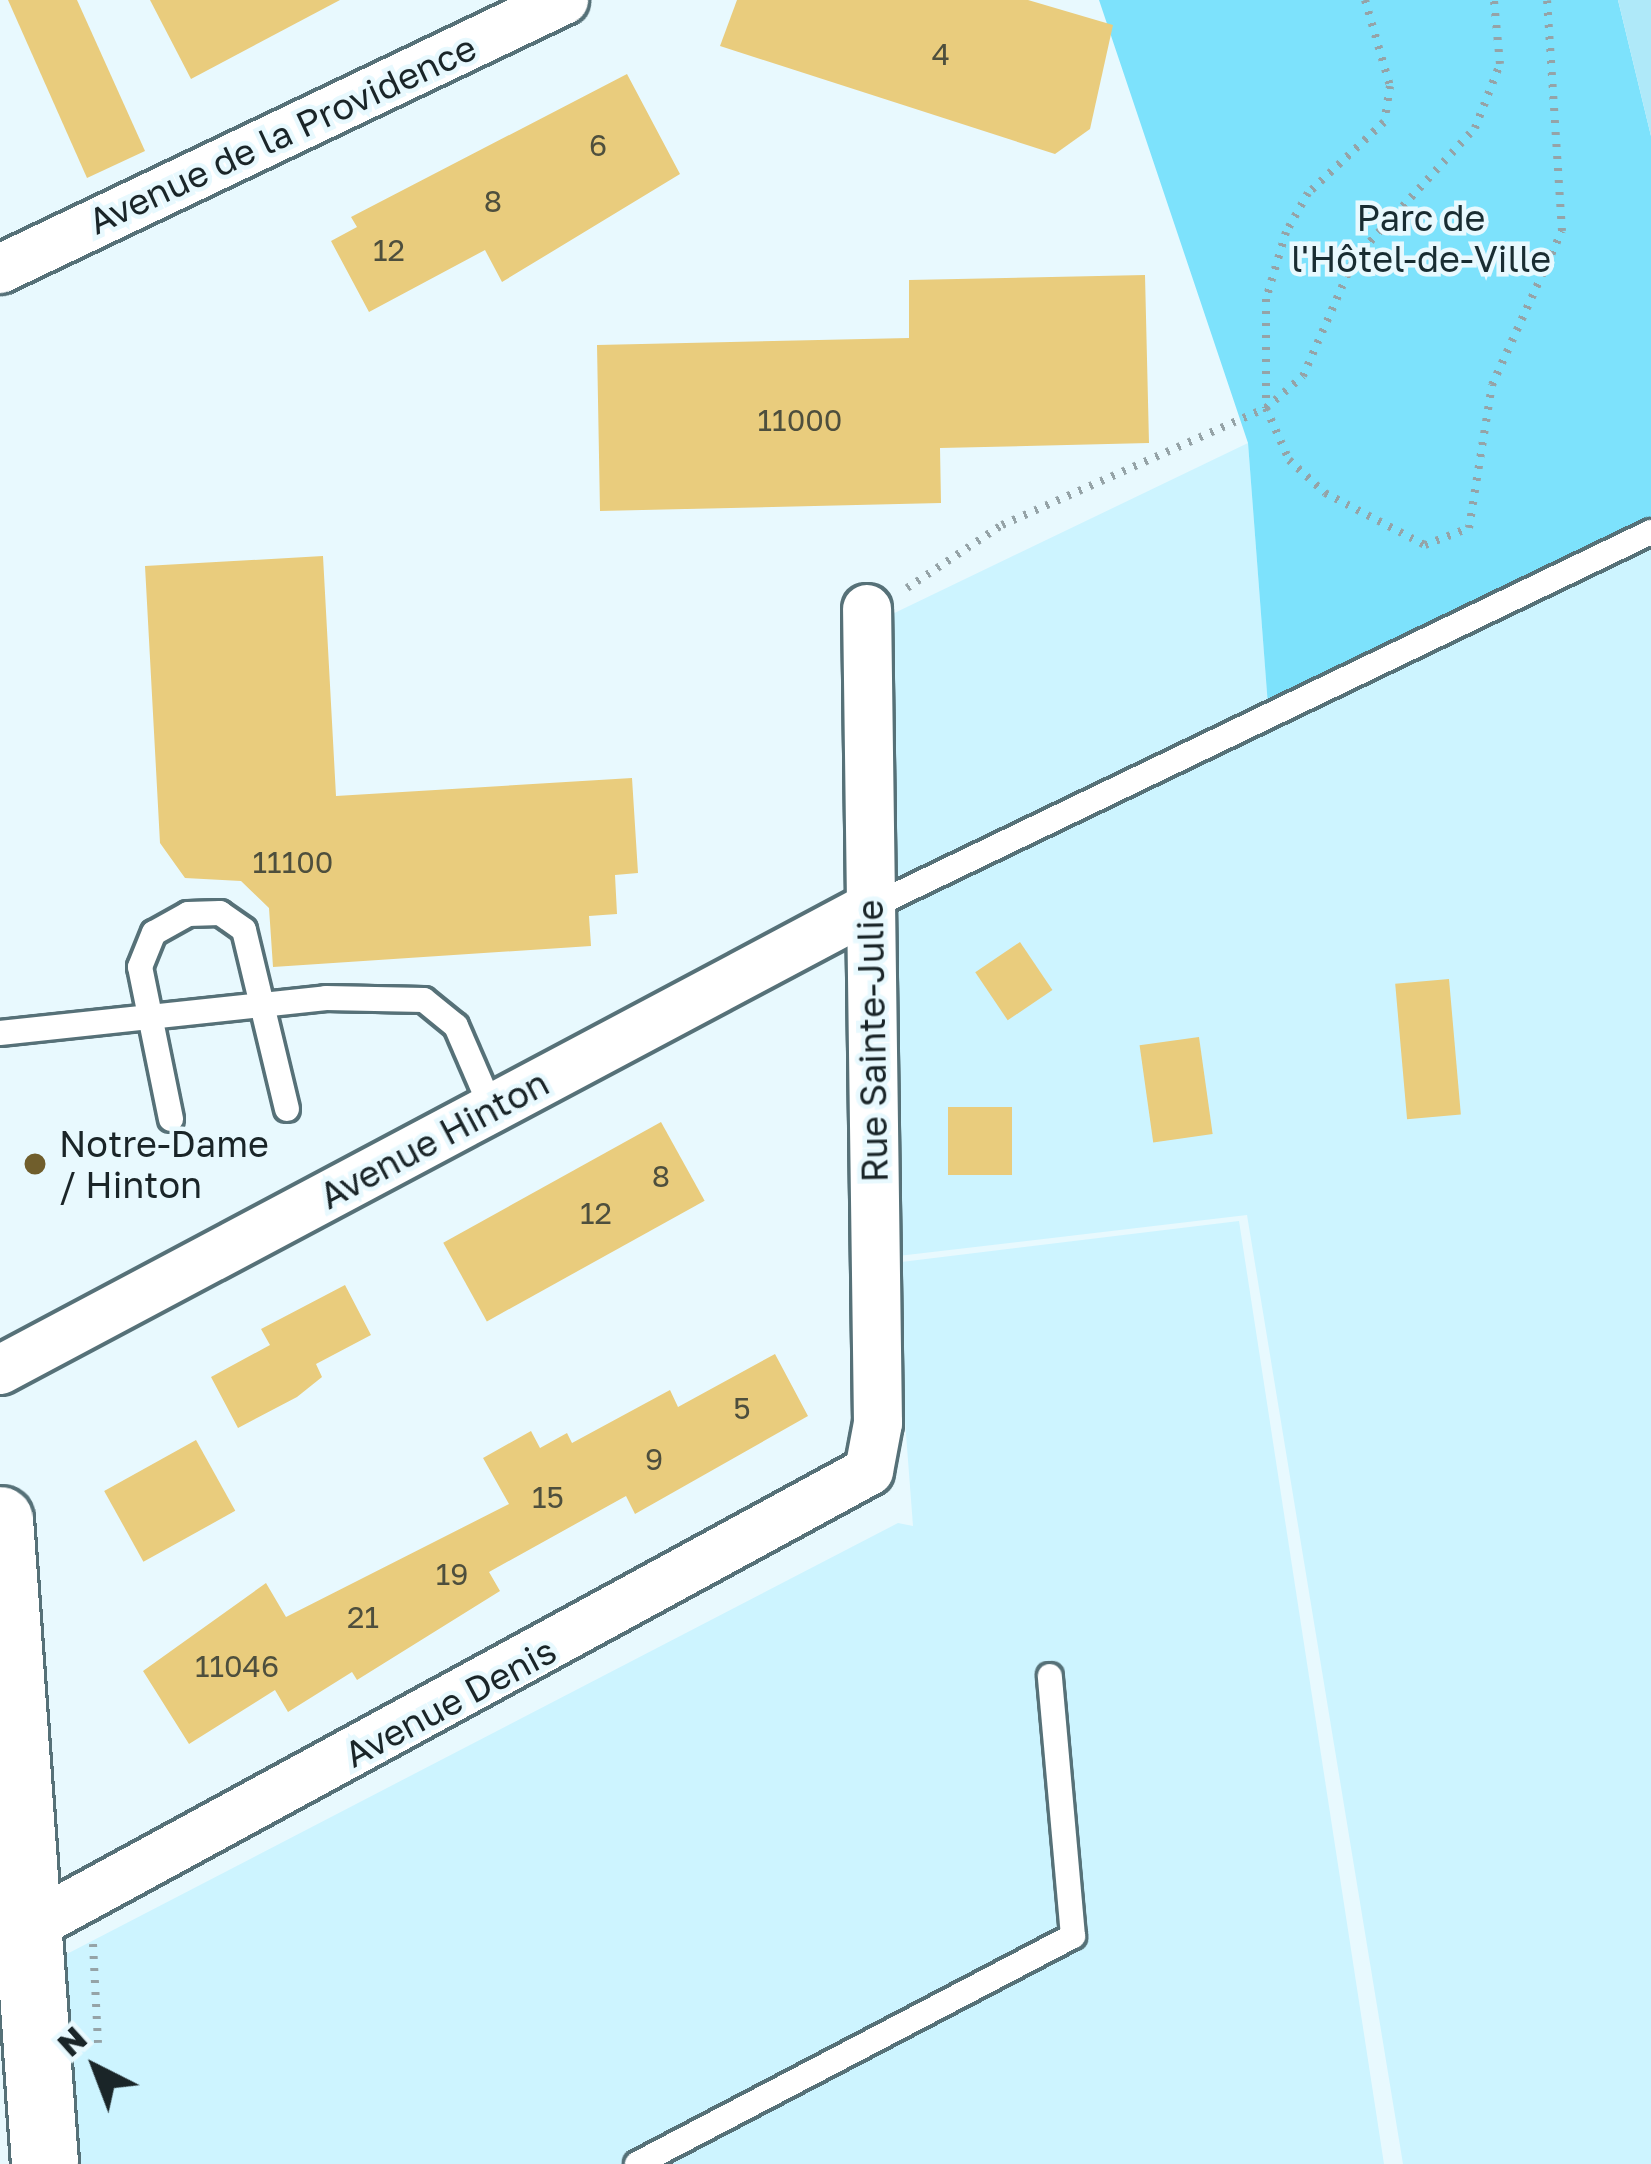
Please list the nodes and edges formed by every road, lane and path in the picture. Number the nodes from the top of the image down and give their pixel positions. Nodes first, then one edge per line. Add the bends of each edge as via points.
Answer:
1 (564, 0) edge
2 (1365, 0) edge
3 (1494, 0) edge
4 (1547, 0) edge
5 (0, 269) edge
6 (1265, 408) junction
7 (1651, 532) edge
8 (867, 609) joint
9 (869, 908) junction
10 (261, 1008) junction
11 (149, 1023) junction
12 (0, 1034) edge
13 (287, 1109) dead end
14 (492, 1109) junction
15 (171, 1119) dead end
16 (0, 1370) edge
17 (868, 1471) joint
18 (0, 1520) edge
19 (1050, 1676) dead end
20 (9, 1821) edge
21 (90, 1894) junction
22 (28, 1928) junction
23 (99, 2052) dead end
24 (45, 2164) edge
25 (637, 2164) edge

1 - 5 street, Avenue de la Providence
2 - 6 path via 1390,86 1384,122 1308,193 1286,232 1266,299
3 - 6 path via 1500,64 1475,128 1354,259 1303,376
4 - 6 path via 1562,231 1492,385 1468,528 1425,544 1389,534 1289,460
6 - 8 path via 1002,525 977,551
7 - 9 lane
8 - 9 street, Rue Sainte-Julie
9 - 14 street, Avenue Hinton
9 - 17 street, Rue Sainte-Julie via 878,1423
10 - 11 lane
10 - 11 lane via 244,930 220,914 188,914 154,933 140,967
10 - 13 lane
10 - 14 lane via 424,1000 456,1026
11 - 12 lane
11 - 15 lane
14 - 16 street, Avenue Hinton
17 - 21 street, Avenue Denis
18 - 20 main road
19 - 25 lane via 1073,1936
20 - 22 main road
21 - 22 street, Avenue Denis
21 - 23 path
22 - 24 main road

